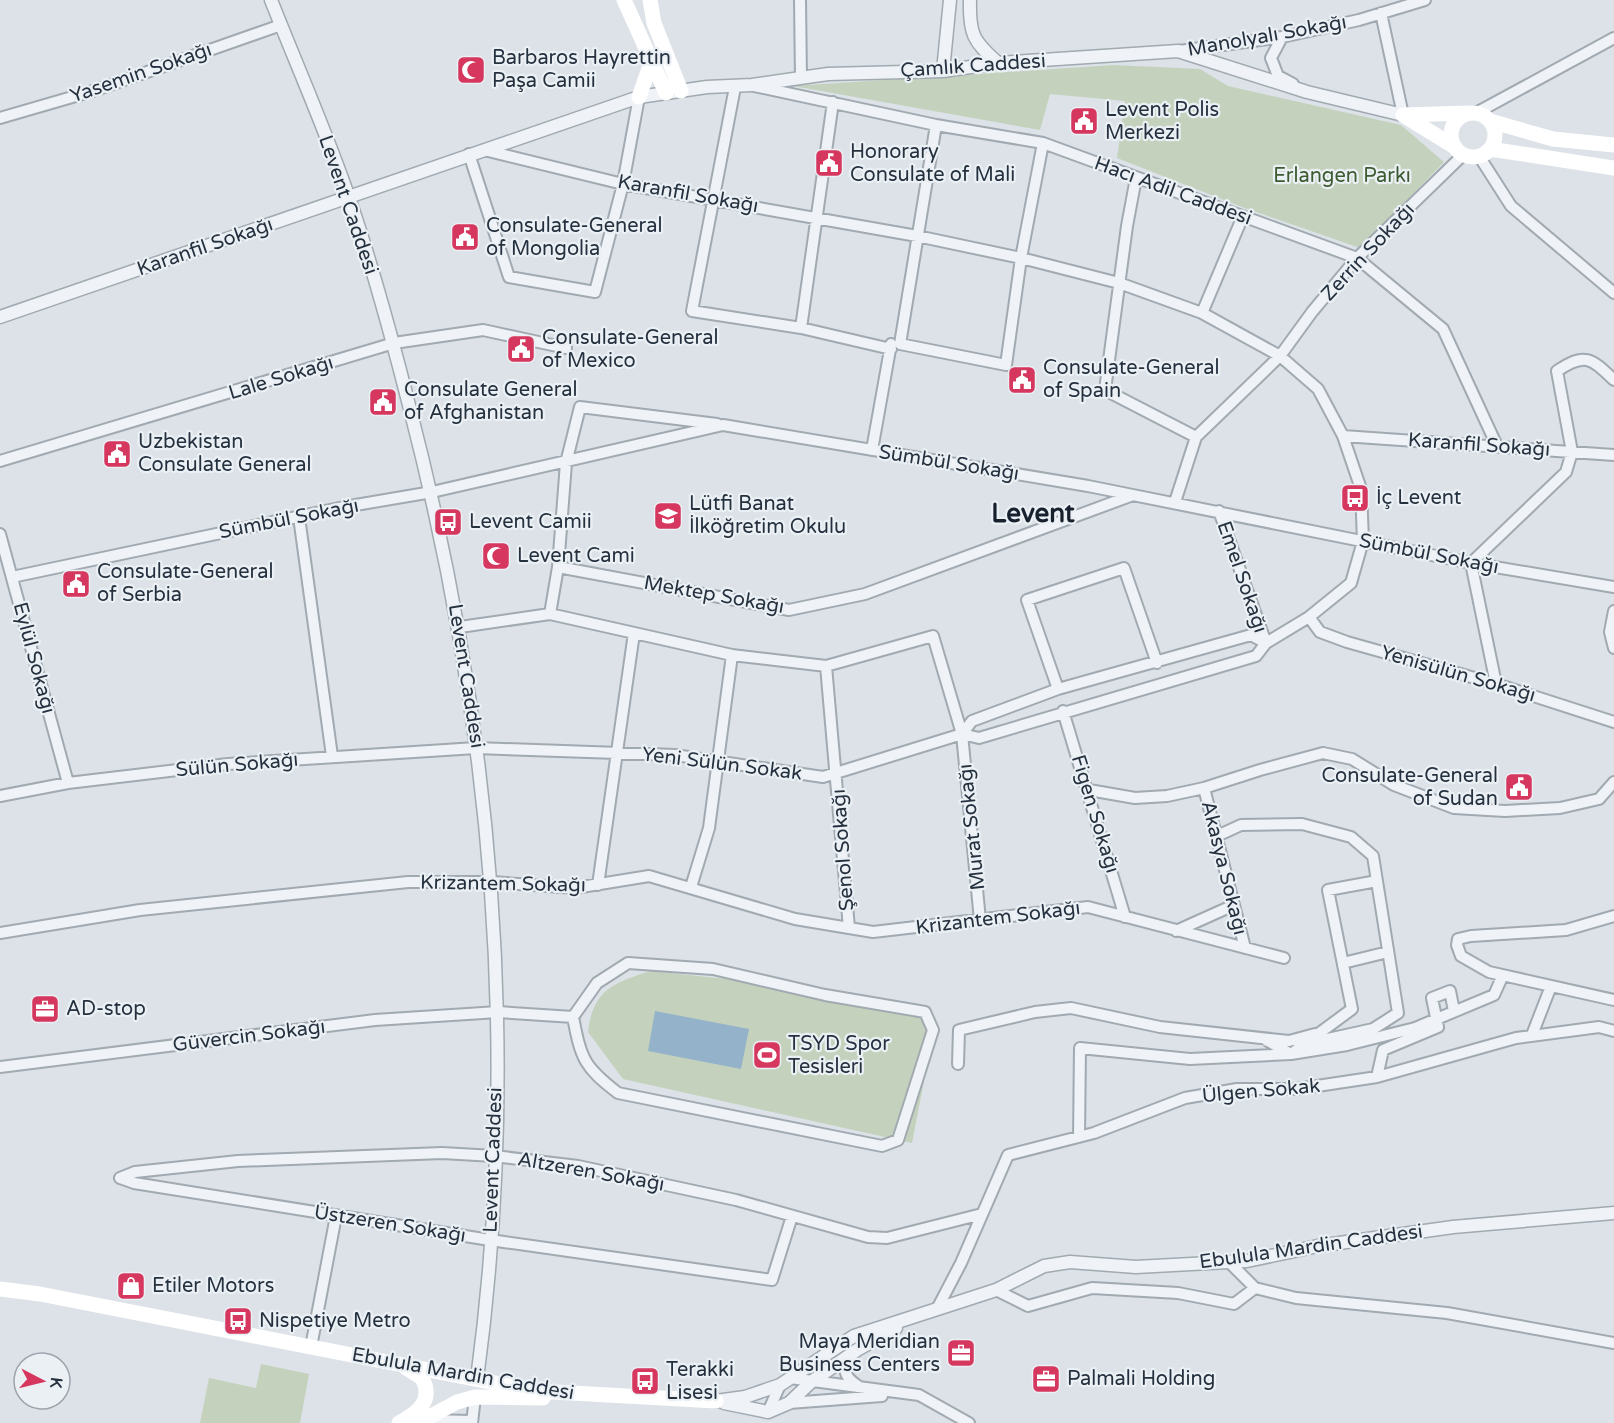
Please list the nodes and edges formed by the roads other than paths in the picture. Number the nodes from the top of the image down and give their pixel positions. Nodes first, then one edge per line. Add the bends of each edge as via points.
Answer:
1 (271, 0) edge
2 (624, 0) edge
3 (650, 0) edge
4 (800, 0) edge
5 (950, 0) edge
6 (969, 0) edge
7 (1425, 0) edge
8 (1381, 13) junction
9 (281, 25) junction
10 (1282, 37) junction
11 (1614, 38) edge
12 (1178, 51) junction
13 (651, 63) junction
14 (998, 63) junction
15 (943, 71) junction
16 (801, 78) junction
17 (752, 85) junction
18 (735, 87) junction
19 (674, 92) junction
20 (1307, 92) junction
21 (639, 97) junction
22 (833, 102) junction
23 (1472, 113) junction
24 (1403, 115) junction
25 (0, 118) edge
26 (1490, 121) junction
27 (936, 125) junction
28 (1042, 143) junction
29 (1614, 145) edge
30 (483, 150) junction
31 (1459, 151) junction
32 (1484, 152) junction
33 (469, 154) junction
34 (1614, 168) edge
35 (1136, 177) junction
36 (623, 184) junction
37 (349, 197) junction
38 (714, 200) junction
39 (1243, 216) junction
40 (817, 217) junction
41 (917, 236) junction
42 (1021, 258) junction
43 (1357, 258) junction
44 (1119, 283) junction
45 (1614, 293) edge
46 (1202, 313) junction
47 (0, 317) edge
48 (801, 328) junction
49 (394, 343) junction
50 (895, 347) junction
51 (566, 348) dead end
52 (1280, 356) junction
53 (1614, 380) edge
54 (723, 425) junction
55 (1343, 436) junction
56 (1196, 437) junction
57 (1497, 446) junction
58 (872, 450) junction
59 (1572, 452) junction
60 (1614, 455) edge
61 (0, 461) edge
62 (566, 463) junction
63 (432, 492) junction
64 (1133, 495) junction
65 (1175, 502) junction
66 (1219, 511) junction
67 (298, 517) junction
68 (0, 534) edge
69 (1363, 541) junction
70 (1472, 563) junction
71 (558, 567) junction
72 (12, 577) junction
73 (1614, 587) edge
74 (1614, 611) edge
75 (550, 614) junction
76 (1309, 617) junction
77 (460, 627) junction
78 (634, 633) junction
79 (1266, 643) junction
80 (1614, 648) edge
81 (732, 656) junction
82 (1157, 663) junction
83 (826, 666) junction
84 (1496, 684) junction
85 (1058, 689) junction
86 (1063, 711) junction
87 (1614, 722) edge
88 (962, 734) junction
89 (476, 748) junction
90 (617, 752) junction
91 (332, 756) junction
92 (718, 761) junction
93 (837, 772) junction
94 (1614, 782) edge
95 (68, 783) junction
96 (1204, 788) junction
97 (1089, 790) junction
98 (0, 796) edge
99 (1217, 836) junction
100 (1377, 881) junction
101 (492, 882) junction
102 (598, 885) junction
103 (691, 886) junction
104 (1234, 904) junction
105 (1614, 916) edge
106 (1125, 917) junction
107 (980, 920) junction
108 (849, 928) junction
109 (1176, 931) junction
110 (0, 933) edge
111 (1245, 948) junction
112 (1388, 952) junction
113 (1284, 958) dead end
114 (1342, 963) junction
115 (1503, 975) junction
116 (1551, 986) junction
117 (1614, 1000) edge
118 (1454, 1011) junction
119 (498, 1012) junction
120 (573, 1017) junction
121 (1436, 1019) junction
122 (1614, 1031) edge
123 (1321, 1032) junction
124 (1532, 1035) junction
125 (1260, 1037) junction
126 (1306, 1044) junction
127 (1291, 1054) junction
128 (958, 1064) dead end
129 (0, 1066) edge
130 (1377, 1077) junction
131 (1079, 1137) junction
132 (494, 1156) junction
133 (120, 1178) joint
134 (1614, 1213) edge
135 (982, 1214) junction
136 (336, 1216) junction
137 (792, 1216) junction
138 (490, 1239) junction
139 (1229, 1262) junction
140 (0, 1280) edge
141 (1255, 1288) junction
142 (0, 1289) edge
143 (996, 1290) junction
144 (40, 1294) junction
145 (937, 1309) junction
146 (921, 1315) junction
147 (1614, 1343) edge
148 (311, 1347) junction
149 (846, 1357) junction
150 (399, 1365) junction
151 (477, 1379) junction
152 (785, 1381) junction
153 (811, 1382) junction
154 (861, 1388) junction
155 (560, 1394) junction
156 (919, 1395) junction
157 (475, 1397) junction
158 (716, 1401) junction
159 (789, 1403) junction
160 (768, 1417) edge
161 (421, 1422) edge
162 (472, 1422) edge
163 (399, 1423) edge
164 (969, 1423) edge

1 - 9 street, Levent Caddesi
2 - 13 main road
3 - 19 main road
4 - 16 street
5 - 15 street
6 - 14 street via 969,27 977,44
7 - 8 street, Manolyalı Sokağı
8 - 10 street, Manolyalı Sokağı
8 - 24 street
9 - 25 street, Yasemin Sokağı via 93,91
9 - 37 street, Levent Caddesi
10 - 12 street, Manolyalı Sokağı
10 - 20 street via 1271,58 1278,76
11 - 23 street
12 - 14 street, Çamlık Caddesi
12 - 20 street, Çamlık Caddesi
13 - 19 main road
13 - 21 main road
14 - 15 street, Çamlık Caddesi
15 - 16 street, Çamlık Caddesi
16 - 17 street, Çamlık Caddesi
17 - 18 street, Çamlık Caddesi
17 - 22 street, Hacı Adil Caddesi
18 - 19 street, Çamlık Caddesi
18 - 38 street
19 - 21 street, Çamlık Caddesi
20 - 24 street, Çamlık Caddesi
21 - 30 street, Çamlık Caddesi
21 - 36 street
22 - 27 street, Hacı Adil Caddesi
22 - 40 street
23 - 24 main road
23 - 26 main road
23 - 31 main road via 1461,116 1452,126 1452,141
24 - 31 main road, Çamlık Caddesi
26 - 29 main road via 1553,139
26 - 32 main road via 1495,137
27 - 28 street, Hacı Adil Caddesi
27 - 41 street
28 - 35 street, Hacı Adil Caddesi
28 - 42 street
30 - 33 street, Karanfil Sokağı
30 - 36 street, Karanfil Sokağı
31 - 32 main road
31 - 43 street, Zerrin Sokağı
32 - 34 main road
32 - 45 street via 1511,206
33 - 36 street via 509,277 595,292
33 - 37 street, Karanfil Sokağı
35 - 39 street, Hacı Adil Caddesi
35 - 44 street
36 - 38 street, Karanfil Sokağı
37 - 47 street, Karanfil Sokağı
37 - 49 street, Levent Caddesi
38 - 40 street, Karanfil Sokağı
38 - 48 street via 692,311
39 - 43 street, Hacı Adil Caddesi
39 - 46 street
40 - 41 street, Karanfil Sokağı
40 - 48 street
41 - 42 street, Karanfil Sokağı
41 - 50 street
42 - 44 street, Karanfil Sokağı
42 - 50 street via 1006,365
43 - 52 street, Zerrin Sokağı
43 - 57 street, Hacı Adil Caddesi via 1443,328
44 - 46 street, Karanfil Sokağı
44 - 56 street via 1105,390
46 - 52 street, Karanfil Sokağı
48 - 50 street
49 - 51 street, Lale Sokağı via 483,330
49 - 61 street, Lale Sokağı
49 - 63 street, Levent Caddesi
50 - 58 street
52 - 55 street, Karanfil Sokağı via 1317,389
52 - 56 street, Zerrin Sokağı
53 - 59 street via 1593,360 1575,359 1557,371
54 - 58 street, Sümbül Sokağı
54 - 62 street, Sümbül Sokağı
54 - 62 street, Sümbül Sokağı via 580,407
55 - 57 street, Karanfil Sokağı
55 - 69 street, Karanfil Sokağı via 1361,489
56 - 65 street
57 - 59 street, Karanfil Sokağı
58 - 64 street, Sümbül Sokağı
59 - 60 street, Karanfil Sokağı
59 - 70 street via 1566,472
62 - 63 street, Sümbül Sokağı
62 - 71 street
63 - 67 street, Sümbül Sokağı
63 - 77 street, Levent Caddesi
64 - 65 street, Sümbül Sokağı
64 - 71 street, Mektep Sokağı via 865,594 789,610
65 - 66 street, Sümbül Sokağı
66 - 69 street, Sümbül Sokağı
66 - 79 street, Emel Sokağı
67 - 72 street, Sümbül Sokağı
67 - 91 street
68 - 72 street, Eylül Sokağı
69 - 70 street, Sümbül Sokağı
69 - 76 street, Karanfil Sokağı via 1351,583
70 - 73 street, Sümbül Sokağı
70 - 84 street
71 - 75 street
72 - 95 street, Eylül Sokağı
74 - 80 street via 1610,632
75 - 77 street
75 - 78 street
76 - 79 street, Karanfil Sokağı
76 - 84 street, Yenisülün Sokağı via 1320,632 1347,642
77 - 89 street, Levent Caddesi
78 - 81 street
78 - 90 street
79 - 82 street via 1251,635
79 - 86 street, Karanfil Sokağı via 1256,656
81 - 83 street
81 - 92 street
82 - 85 street
82 - 85 street via 1124,568 1027,600
83 - 88 street, Murat Sokağı via 933,636
83 - 93 street, Şenol Sokağı
84 - 87 street, Yenisülün Sokağı
85 - 88 street via 972,721
86 - 88 street, Karanfil Sokağı via 979,738
86 - 97 street, Figen Sokağı
88 - 93 street, Yeni Sülün Sokak
88 - 107 street, Murat Sokağı
89 - 90 street, Yeni Sülün Sokak
89 - 91 street, Sülün Sokağı
89 - 101 street, Levent Caddesi
90 - 92 street, Yeni Sülün Sokak
90 - 102 street
91 - 95 street, Sülün Sokağı
92 - 93 street, Yeni Sülün Sokak via 823,777
92 - 103 street via 709,828
93 - 108 street, Şenol Sokağı
94 - 96 street via 1599,799 1560,808 1454,808 1394,785 1352,759 1323,753
95 - 98 street, Sülün Sokağı
96 - 97 street via 1135,798
96 - 99 street, Akasya Sokağı
97 - 106 street, Figen Sokağı
99 - 100 street via 1241,825 1302,824 1351,837 1373,856
99 - 104 street, Akasya Sokağı
100 - 112 street
100 - 114 street via 1328,890
101 - 102 street, Krizantem Sokağı via 575,888
101 - 110 street, Krizantem Sokağı via 408,882 140,910
101 - 119 street, Levent Caddesi
102 - 103 street, Krizantem Sokağı via 650,876
103 - 108 street, Krizantem Sokağı via 795,919
104 - 109 street
104 - 111 street, Akasya Sokağı
105 - 115 street via 1566,930 1458,939 1461,956 1489,972
106 - 107 street, Krizantem Sokağı via 1088,907
106 - 109 street, Krizantem Sokağı
107 - 108 street, Krizantem Sokağı via 873,932
109 - 111 street, Krizantem Sokağı
111 - 113 street, Krizantem Sokağı
112 - 114 street
112 - 126 street via 1398,1012 1373,1029
114 - 123 street via 1352,1009
115 - 116 street
115 - 118 street via 1494,995
116 - 117 street
116 - 124 street
118 - 121 street
118 - 121 street via 1450,991 1432,998
119 - 120 street, Güvercin Sokağı
119 - 129 street, Güvercin Sokağı via 375,1020
119 - 132 street, Levent Caddesi
120 - 120 street via 597,983 628,963 713,969 825,995 925,1012 933,1030 898,1140 882,1146 618,1093 592,1073 579,1050
121 - 127 street via 1347,1045
121 - 130 street via 1438,1027 1383,1050
122 - 124 street, Ülgen Sokak via 1599,1026
123 - 125 street via 1289,1041
123 - 126 street
124 - 130 street, Ülgen Sokak
125 - 127 street
125 - 128 street via 1160,1027 1071,1008 1035,1012 959,1030
126 - 127 street
127 - 131 street via 1190,1059 1080,1048
130 - 131 street, Ülgen Sokak via 1297,1089 1237,1089 1185,1098
131 - 135 street, Ülgen Sokak via 1008,1155
132 - 133 street, Altzeren Sokağı via 442,1153 238,1161 135,1172
132 - 137 street, Altzeren Sokağı via 578,1166
132 - 138 street, Levent Caddesi
133 - 136 street, Üstzeren Sokağı
134 - 139 street, Ebulula Mardin Caddesi via 1453,1227
135 - 137 street, Altzeren Sokağı via 887,1238 868,1238
135 - 145 street, Ülgen Sokak
136 - 138 street, Üstzeren Sokağı
136 - 148 street
137 - 138 street, Üstzeren Sokağı via 772,1280
138 - 151 street, Levent Caddesi
139 - 141 street
139 - 143 street, Ebulula Mardin Caddesi via 1136,1267 1070,1262 1044,1266
140 - 144 main road
141 - 143 street via 1234,1304 1178,1293 1092,1288 1028,1306
141 - 147 street via 1296,1298 1447,1313
142 - 144 main road
143 - 145 street, Ebulula Mardin Caddesi
144 - 148 main road, Ebulula Mardin Caddesi
145 - 146 street, Ebulula Mardin Caddesi
146 - 149 street
146 - 152 street, Ebulula Mardin Caddesi via 854,1336
148 - 150 main road, Ebulula Mardin Caddesi
149 - 153 street
149 - 154 street via 843,1369
150 - 151 main road, Ebulula Mardin Caddesi
150 - 163 main road via 422,1378 427,1394 420,1409
151 - 155 main road, Ebulula Mardin Caddesi
151 - 157 main road
152 - 153 street
152 - 158 street, Ebulula Mardin Caddesi via 745,1397
152 - 160 street
153 - 154 street
153 - 159 street
154 - 156 street
155 - 157 main road via 522,1400
155 - 158 main road, Ebulula Mardin Caddesi
156 - 159 street
156 - 164 street
157 - 161 main road via 457,1402
157 - 162 street
158 - 160 street
159 - 160 street
161 - 162 street

